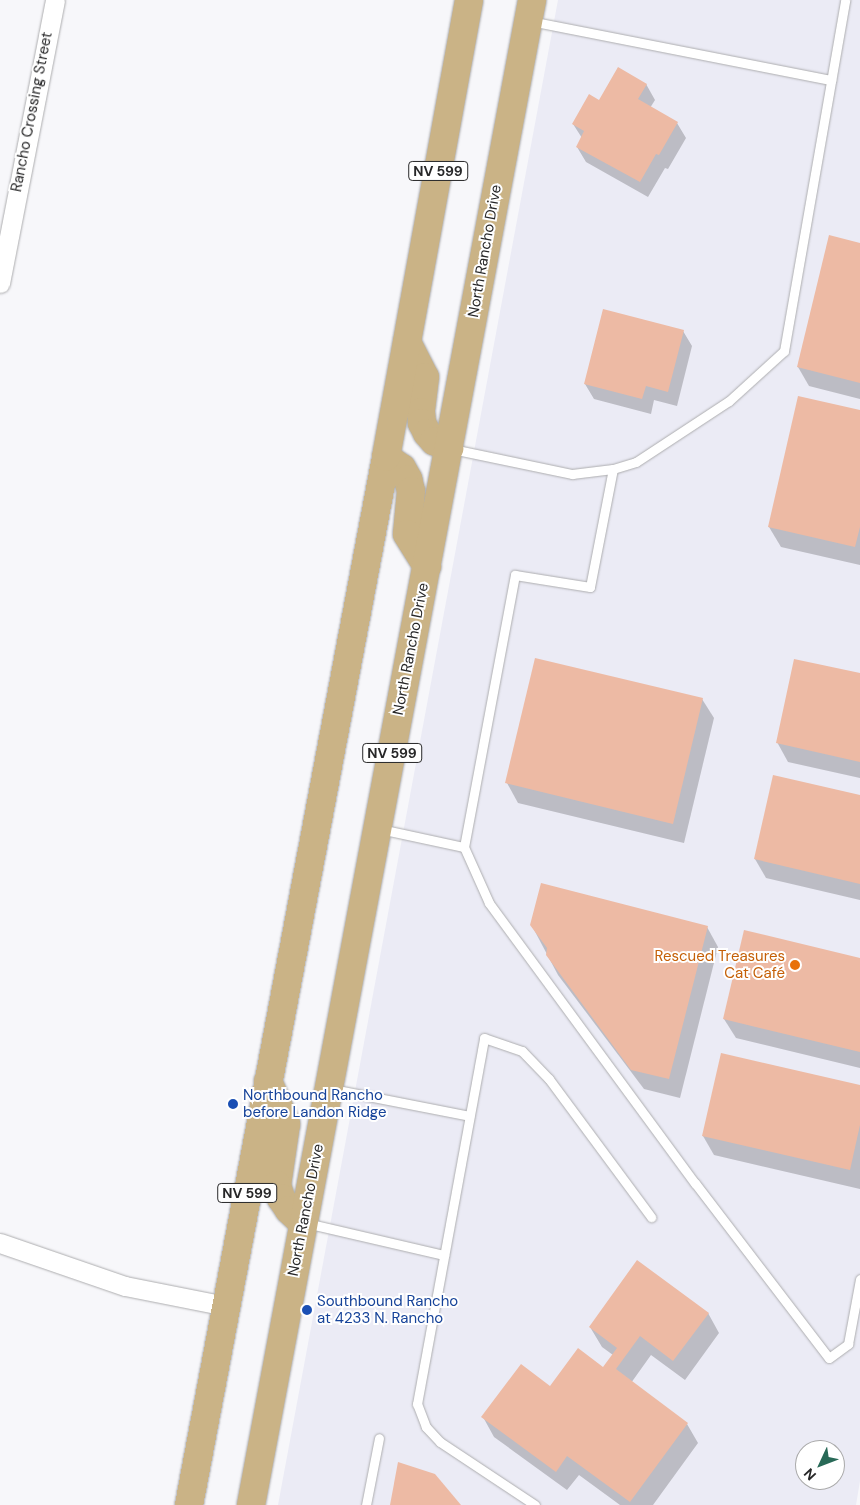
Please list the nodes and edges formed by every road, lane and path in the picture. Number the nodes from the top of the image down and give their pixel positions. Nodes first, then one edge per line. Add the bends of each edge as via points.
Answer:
1 (55, 0) edge
2 (469, 0) edge
3 (845, 0) edge
4 (530, 10) edge
5 (831, 80) junction
6 (6, 207) edge
7 (0, 283) edge
8 (407, 342) junction
9 (449, 448) junction
10 (386, 457) junction
11 (613, 469) junction
12 (427, 566) junction
13 (377, 828) junction
14 (464, 847) junction
15 (268, 1080) junction
16 (329, 1088) junction
17 (470, 1116) junction
18 (652, 1217) dead end
19 (303, 1223) junction
20 (0, 1243) edge
21 (444, 1255) junction
22 (860, 1279) edge
23 (226, 1306) junction
24 (379, 1438) dead end
25 (189, 1505) edge
26 (251, 1505) edge
27 (366, 1505) edge
28 (535, 1505) edge

1 - 6 street, Rancho Crossing Street
2 - 8 main road, NV 599
3 - 5 lane
4 - 5 lane
4 - 9 main road, North Rancho Drive / NV 599
5 - 11 lane via 784,351 729,401 636,462
6 - 7 street, Rancho Crossing Street
8 - 9 main road via 425,378 420,412 422,423 434,441
8 - 10 main road, NV 599
9 - 11 lane via 572,474
9 - 12 main road, North Rancho Drive / NV 599
10 - 12 main road via 402,468 408,479 412,491 407,534
10 - 15 main road, NV 599
11 - 14 lane via 590,587 515,575
12 - 13 main road, North Rancho Drive / NV 599
13 - 14 lane
13 - 16 main road, North Rancho Drive / NV 599
14 - 22 lane via 489,903 695,1184 828,1358 848,1344
15 - 19 main road via 286,1124 277,1185 289,1210
15 - 23 main road, NV 599
16 - 17 lane
16 - 19 main road, North Rancho Drive / NV 599
17 - 18 lane via 484,1038 522,1051 549,1080
17 - 21 lane
19 - 21 lane
19 - 26 main road, North Rancho Drive / NV 599
20 - 23 street via 125,1286
21 - 28 lane via 417,1404 426,1427 440,1442
23 - 25 main road, NV 599
24 - 27 lane

